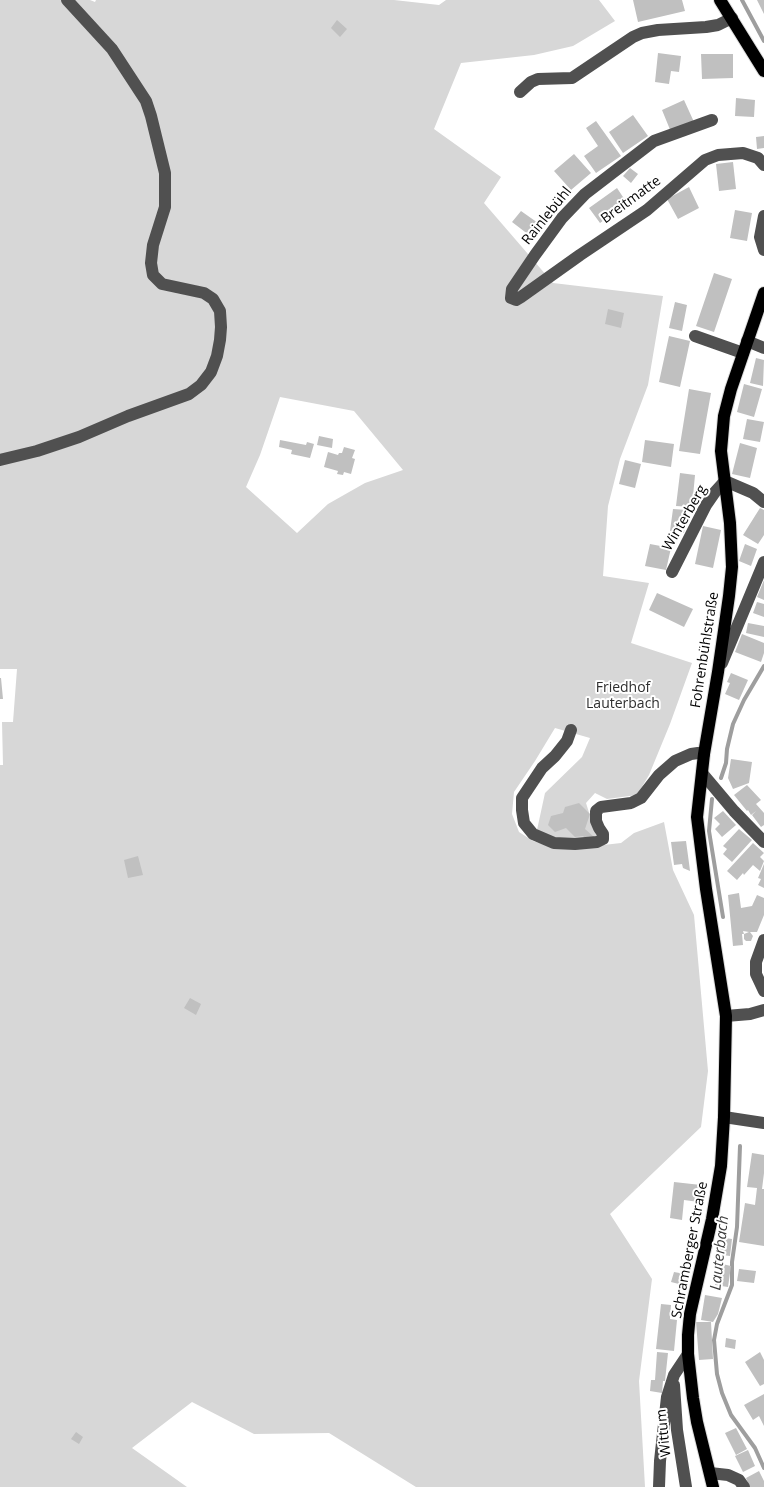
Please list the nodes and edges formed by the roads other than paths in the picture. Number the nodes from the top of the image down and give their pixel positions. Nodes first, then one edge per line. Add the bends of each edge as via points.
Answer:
1 (67, 0) edge
2 (720, 0) edge
3 (732, 18) junction
4 (764, 71) edge
5 (520, 92) dead end
6 (712, 120) dead end
7 (764, 165) edge
8 (764, 216) edge
9 (764, 250) edge
10 (764, 293) edge
11 (521, 297) joint
12 (694, 336) dead end
13 (745, 347) junction
14 (764, 348) edge
15 (0, 460) edge
16 (725, 481) junction
17 (764, 502) edge
18 (764, 562) edge
19 (672, 572) dead end
20 (718, 672) junction
21 (571, 730) dead end
22 (704, 754) junction
23 (702, 773) junction
24 (764, 842) edge
25 (764, 940) edge
26 (764, 991) edge
27 (764, 1010) edge
28 (726, 1016) junction
29 (724, 1118) junction
30 (764, 1123) edge
31 (688, 1354) junction
32 (674, 1375) junction
33 (710, 1473) junction
34 (659, 1487) edge
35 (686, 1487) edge
36 (713, 1487) edge
37 (744, 1487) edge

1 - 15 street via 112,49 146,101 151,116 165,173 165,207 153,245 153,275 162,284 204,293 213,299 220,311 220,340 211,372 190,394 79,437
2 - 3 main road
3 - 4 main road
3 - 5 street via 718,25 642,33 572,78 538,79
6 - 11 street, Rainlebühl via 654,141 585,194 562,218 512,289 511,298
7 - 11 street, Breitmatte via 758,158 742,153 705,160 647,210
8 - 9 street via 760,237
10 - 13 main road, Fohrenbühlstraße
12 - 13 street
13 - 14 street
13 - 16 main road, Fohrenbühlstraße via 724,416 721,451
16 - 17 street via 753,493
16 - 19 street, Winterberg via 706,505
16 - 20 main road, Fohrenbühlstraße via 732,567
18 - 20 street
20 - 22 main road, Fohrenbühlstraße
21 - 22 street via 567,742 542,768 522,798 524,824 533,834 554,843 603,840 596,811 641,798 675,761 691,754
22 - 23 main road, Fohrenbühlstraße
23 - 24 street
23 - 28 main road, Fohrenbühlstraße via 698,817 700,842
25 - 26 street via 756,962 756,974
27 - 28 street
28 - 29 main road, Schramberger Straße
29 - 30 street
29 - 31 main road, Schramberger Straße via 717,1194 690,1314
31 - 32 street
31 - 33 main road, Schramberger Straße via 696,1414
32 - 34 street via 667,1397
32 - 35 street, Wittum via 677,1430
33 - 36 main road, Schramberger Straße
33 - 37 street via 728,1474

